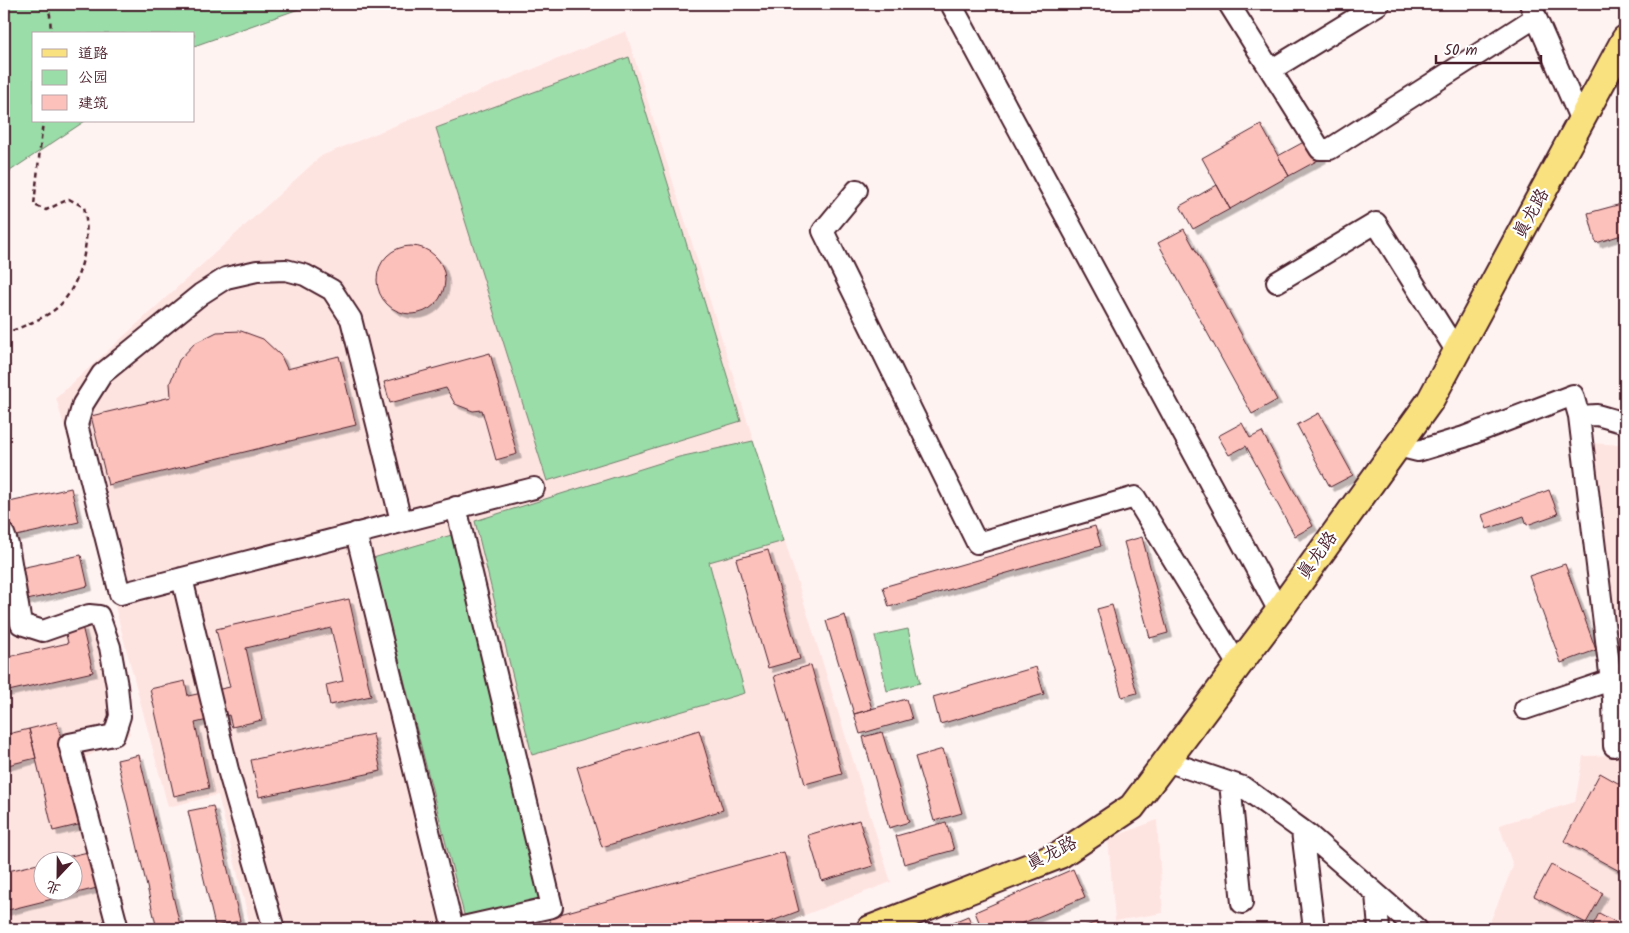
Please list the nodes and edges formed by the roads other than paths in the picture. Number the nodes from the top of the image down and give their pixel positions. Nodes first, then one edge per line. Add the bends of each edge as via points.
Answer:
1 (951, 4) edge
2 (1230, 4) edge
3 (1379, 4) edge
4 (1533, 10) edge
5 (1625, 39) edge
6 (1271, 70) junction
7 (1582, 123) junction
8 (857, 190) dead end
9 (1277, 282) dead end
10 (1457, 352) junction
11 (1579, 416) junction
12 (1625, 423) edge
13 (1398, 446) junction
14 (534, 488) dead end
15 (456, 507) junction
16 (401, 521) junction
17 (356, 533) junction
18 (4, 534) edge
19 (182, 578) junction
20 (1279, 612) junction
21 (1238, 665) junction
22 (1611, 680) junction
23 (1525, 709) dead end
24 (1614, 746) dead end
25 (1166, 761) junction
26 (1230, 783) junction
27 (1302, 831) junction
28 (1376, 894) junction
29 (1242, 903) dead end
30 (118, 929) edge
31 (274, 929) edge
32 (453, 929) edge
33 (870, 929) edge
34 (1314, 929) edge
35 (1379, 929) edge
36 (1417, 929) edge

1 - 20 street
2 - 6 street
3 - 6 street
4 - 6 street via 1330,150 1320,149
4 - 7 street
5 - 7 main road, 真龙路
7 - 10 main road, 真龙路
8 - 21 street via 823,231 977,543 1135,497
9 - 10 street via 1376,223
10 - 13 main road, 真龙路 via 1430,401
11 - 12 street via 1597,415
11 - 13 street via 1572,395 1464,437 1418,451
11 - 22 street
13 - 20 main road, 真龙路
14 - 15 street
15 - 16 street
15 - 32 street via 552,907
16 - 17 street
16 - 19 street via 351,319 332,290 304,275 286,270 257,271 226,278 201,294 102,374 83,404 77,425 120,594
17 - 19 street
17 - 32 street
18 - 30 street via 21,624 43,631 89,614 99,616 110,647 120,716 114,735 69,744
19 - 31 street via 228,770
20 - 21 main road, 真龙路
21 - 25 main road, 真龙路
22 - 23 street
22 - 24 street
25 - 26 street
25 - 33 main road, 真龙路 via 1132,807 1060,855
26 - 27 street via 1243,787
26 - 29 street
27 - 28 street
27 - 34 street
28 - 35 street
28 - 36 street

